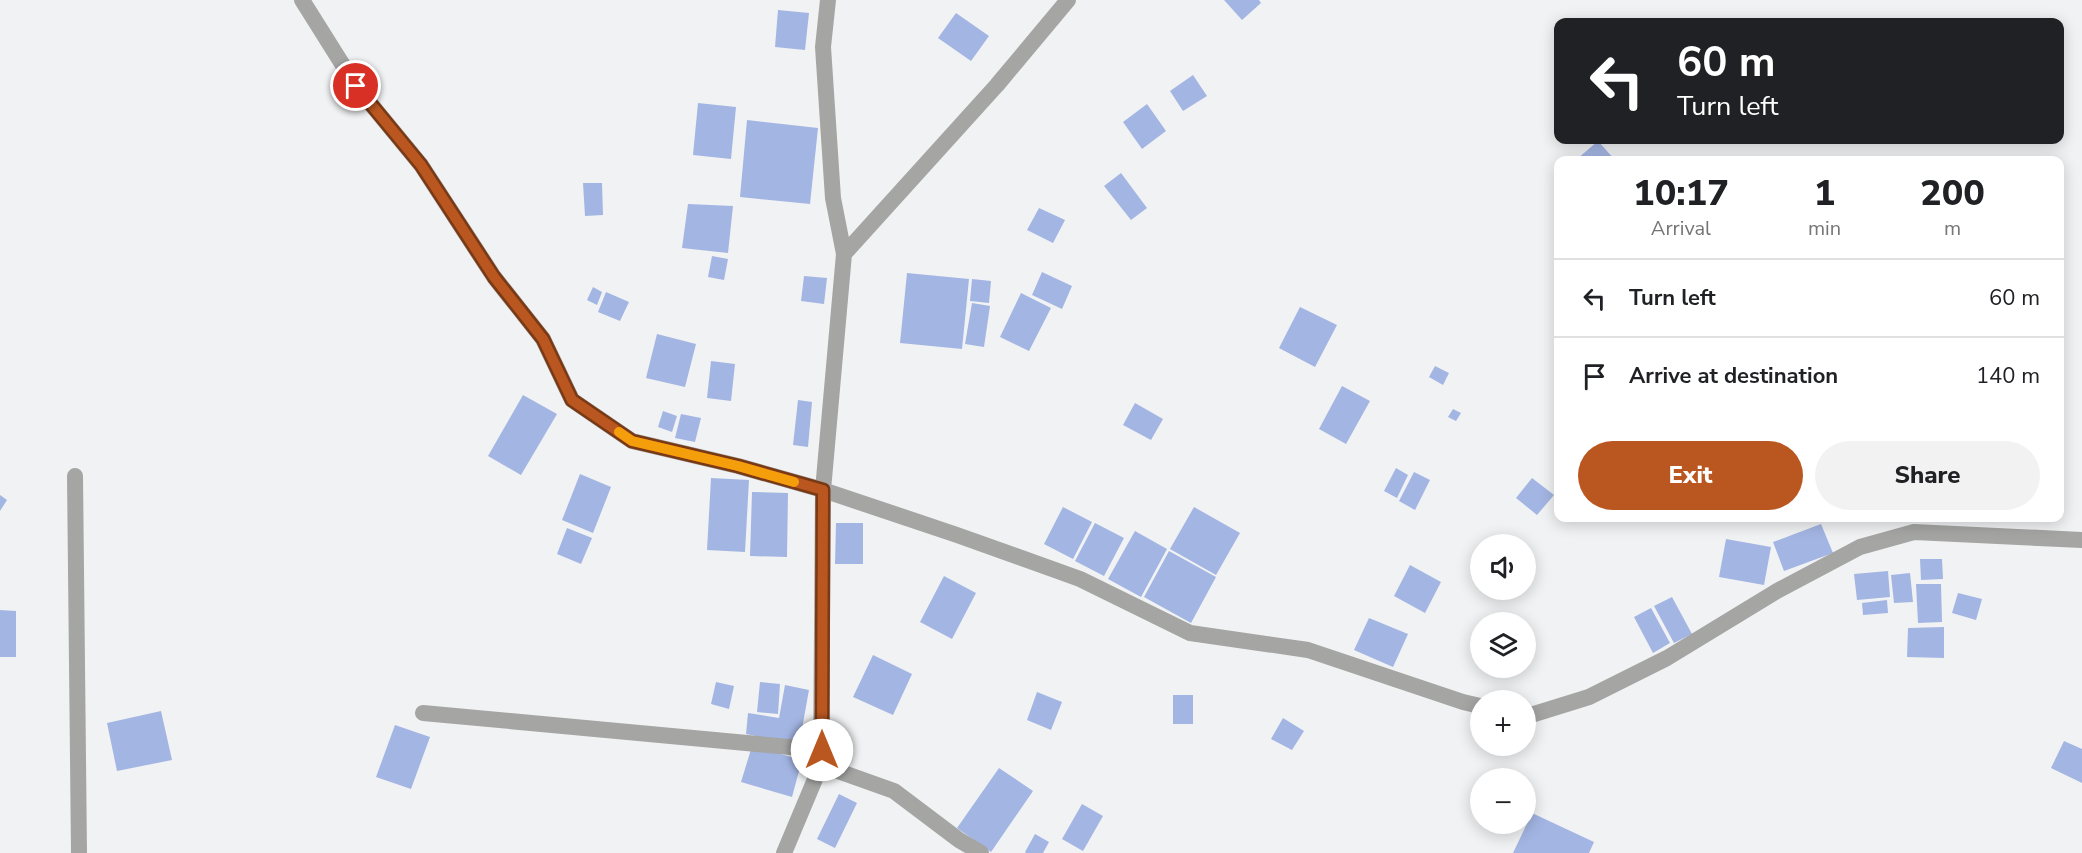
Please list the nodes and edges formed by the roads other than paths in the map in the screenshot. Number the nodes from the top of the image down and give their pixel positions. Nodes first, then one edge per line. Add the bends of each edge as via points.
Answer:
1 (302, 0) edge
2 (828, 0) edge
3 (1068, 0) edge
4 (844, 254) junction
5 (75, 476) dead end
6 (823, 490) junction
7 (2082, 540) edge
8 (1470, 704) edge
9 (423, 712) dead end
10 (1536, 713) edge
11 (822, 758) junction
12 (79, 853) edge
13 (784, 853) edge
14 (981, 853) edge

1 - 6 street via 356,86 421,165 494,277 543,339 572,400 632,441
2 - 4 street via 823,47 833,198
3 - 4 street
4 - 6 street
5 - 12 street
6 - 8 street via 1080,579 1190,633 1308,650
6 - 11 street
7 - 10 street via 1914,532 1860,548 1776,591 1667,658 1589,697
9 - 11 street
11 - 13 street
11 - 14 street via 894,791

